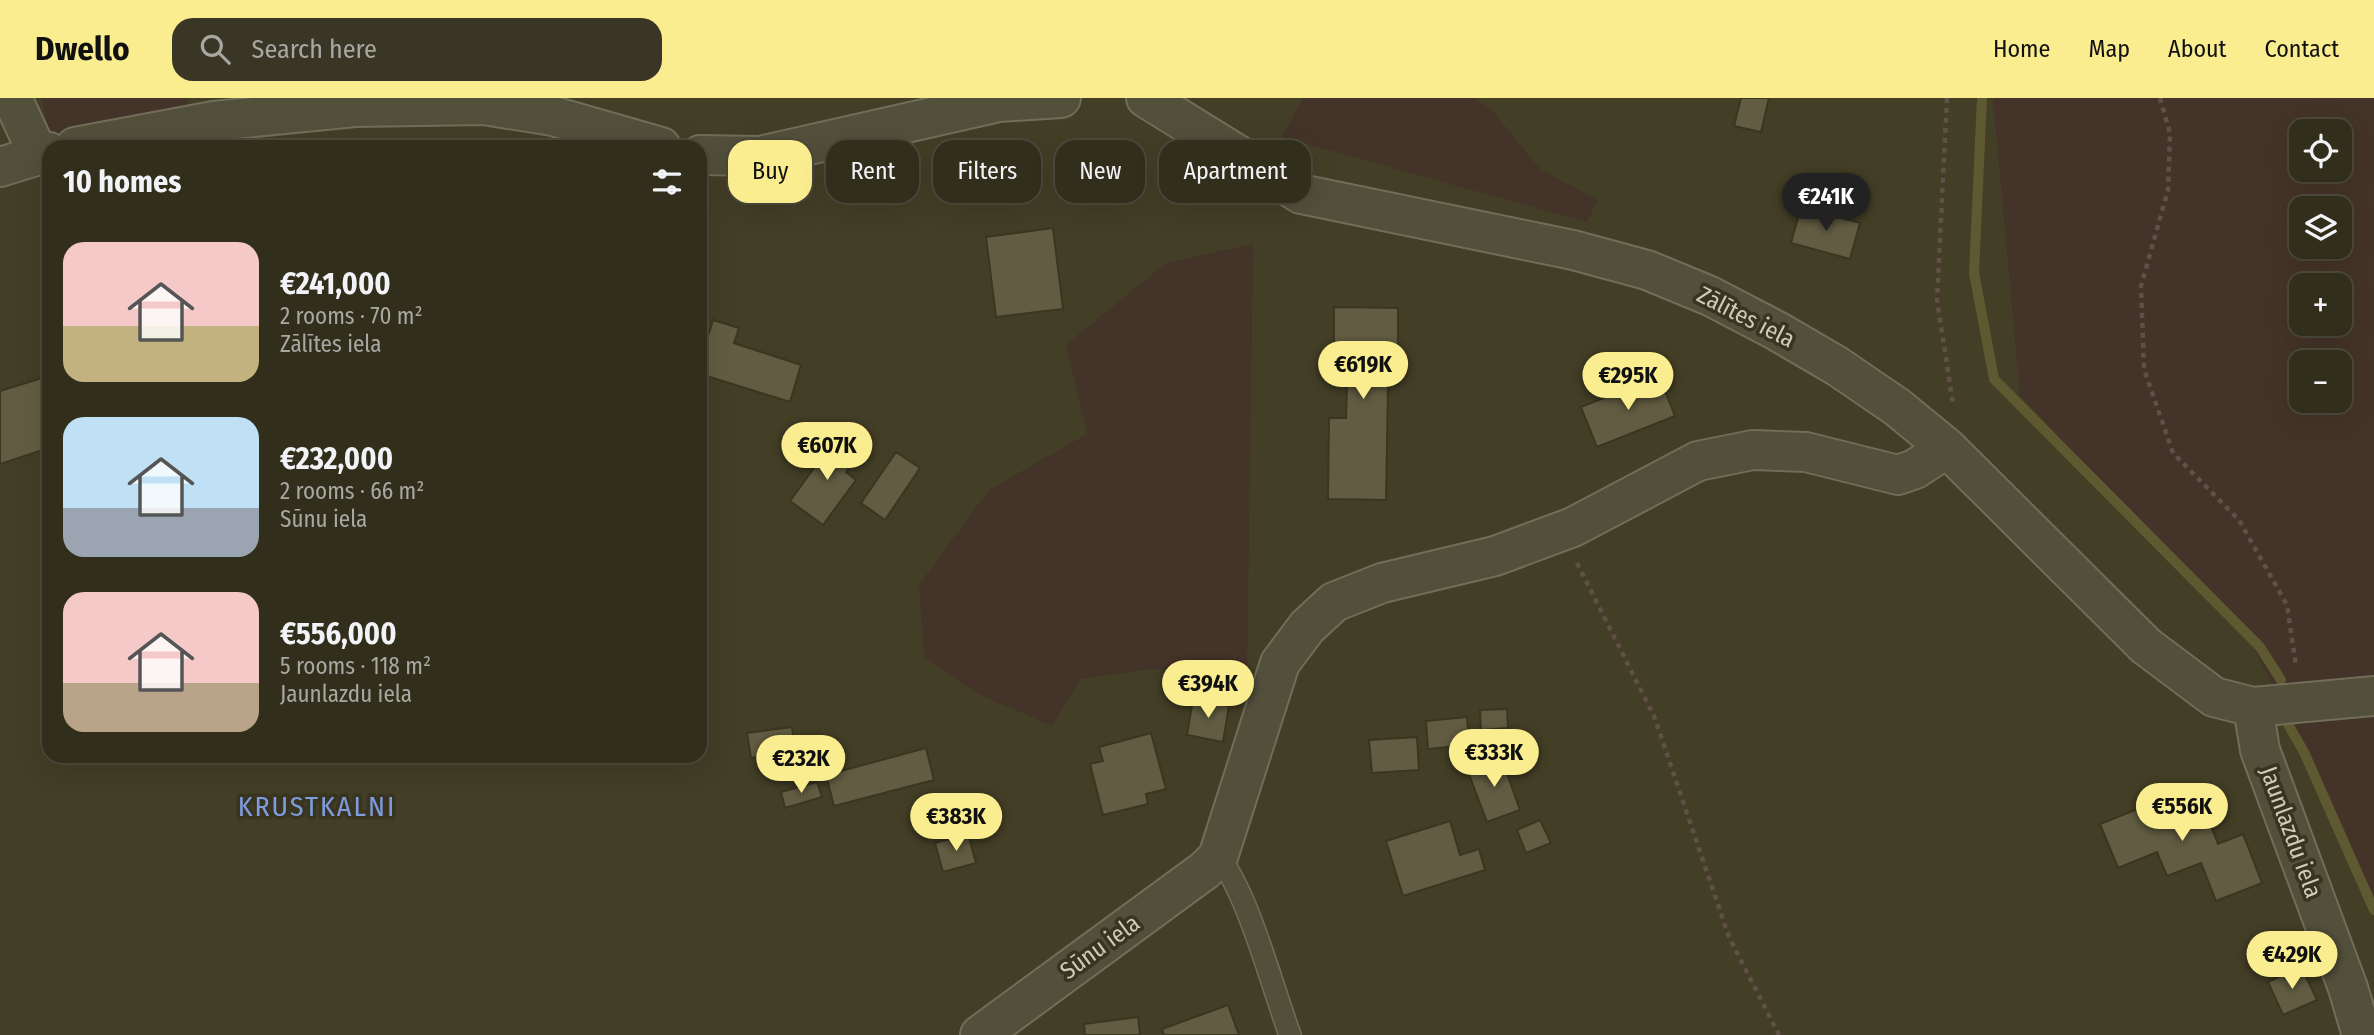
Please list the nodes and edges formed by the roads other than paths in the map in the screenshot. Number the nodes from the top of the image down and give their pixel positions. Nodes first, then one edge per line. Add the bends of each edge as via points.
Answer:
1 (12, 98) edge
2 (1061, 98) edge
3 (1146, 98) edge
4 (112, 140) edge
5 (637, 140) edge
6 (42, 151) edge
7 (42, 153) edge
8 (707, 155) edge
9 (0, 167) edge
10 (1947, 449) junction
11 (2374, 696) edge
12 (2253, 707) junction
13 (1218, 857) junction
14 (980, 1035) edge
15 (1290, 1035) edge
16 (2362, 1035) edge

1 - 6 street
2 - 8 street via 999,102 760,156
3 - 10 street, Zālītes iela via 1301,194 1573,250 1647,270 1710,296 1837,366
4 - 5 street via 214,121 355,107 484,105 552,116
7 - 9 street
10 - 12 street, Zālītes iela via 2147,646 2214,696
10 - 13 street via 1898,475 1806,453 1753,450 1698,461 1561,531 1495,556 1382,583 1334,602 1307,627 1280,663
11 - 12 street
12 - 16 street, Jaunlazdu iela via 2260,750
13 - 14 street, Sūnu iela
13 - 15 lane via 1240,897

